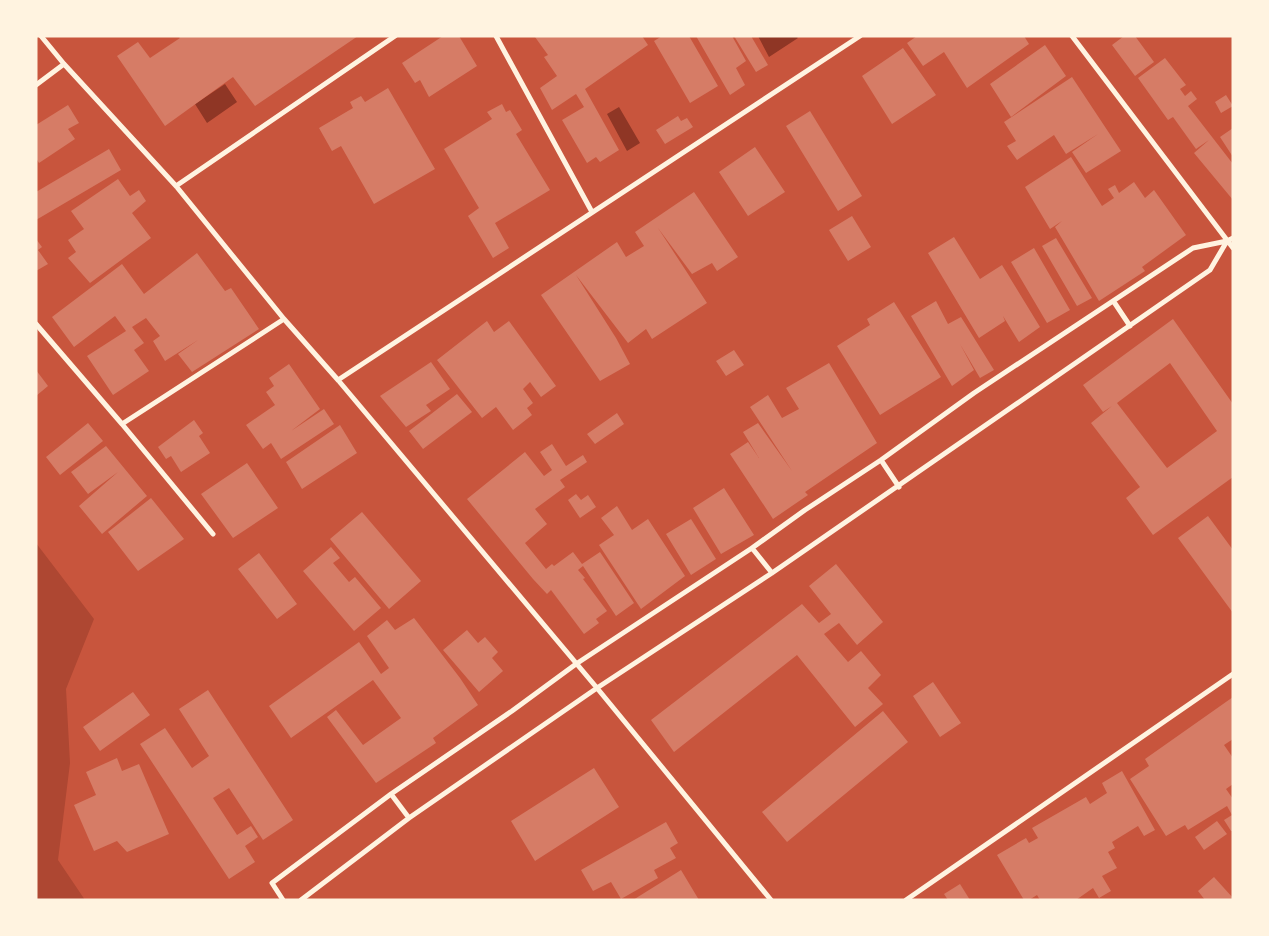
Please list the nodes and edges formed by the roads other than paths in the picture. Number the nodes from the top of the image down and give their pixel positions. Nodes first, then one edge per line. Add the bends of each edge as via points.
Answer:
1 (41, 36) edge
2 (395, 36) edge
3 (496, 36) edge
4 (860, 36) edge
5 (1072, 36) edge
6 (64, 64) junction
7 (36, 85) edge
8 (176, 186) junction
9 (592, 212) junction
10 (1233, 238) edge
11 (1227, 241) junction
12 (1233, 248) edge
13 (1114, 302) junction
14 (284, 319) junction
15 (36, 324) edge
16 (1130, 326) junction
17 (338, 380) junction
18 (122, 424) junction
19 (881, 460) junction
20 (898, 487) junction
21 (213, 534) dead end
22 (752, 548) junction
23 (772, 573) junction
24 (576, 664) junction
25 (1233, 674) edge
26 (597, 688) junction
27 (391, 794) junction
28 (409, 818) junction
29 (283, 900) edge
30 (301, 900) edge
31 (771, 900) edge
32 (906, 900) edge

1 - 6 street
2 - 8 street
3 - 9 street
4 - 9 street
5 - 11 street
6 - 7 street
6 - 8 street
8 - 14 street
9 - 17 street
10 - 11 street
11 - 12 street
11 - 13 street via 1194,248
11 - 16 street via 1210,270
13 - 16 street
13 - 19 street via 974,393
14 - 17 street
14 - 18 street
15 - 18 street
16 - 20 street
17 - 24 street
18 - 21 street
19 - 20 street
19 - 22 street
20 - 23 street
22 - 23 street
22 - 24 street
23 - 26 street
24 - 26 street
24 - 27 street
25 - 32 street
26 - 28 street
26 - 31 street
27 - 28 street
27 - 29 street via 272,883
28 - 30 street

